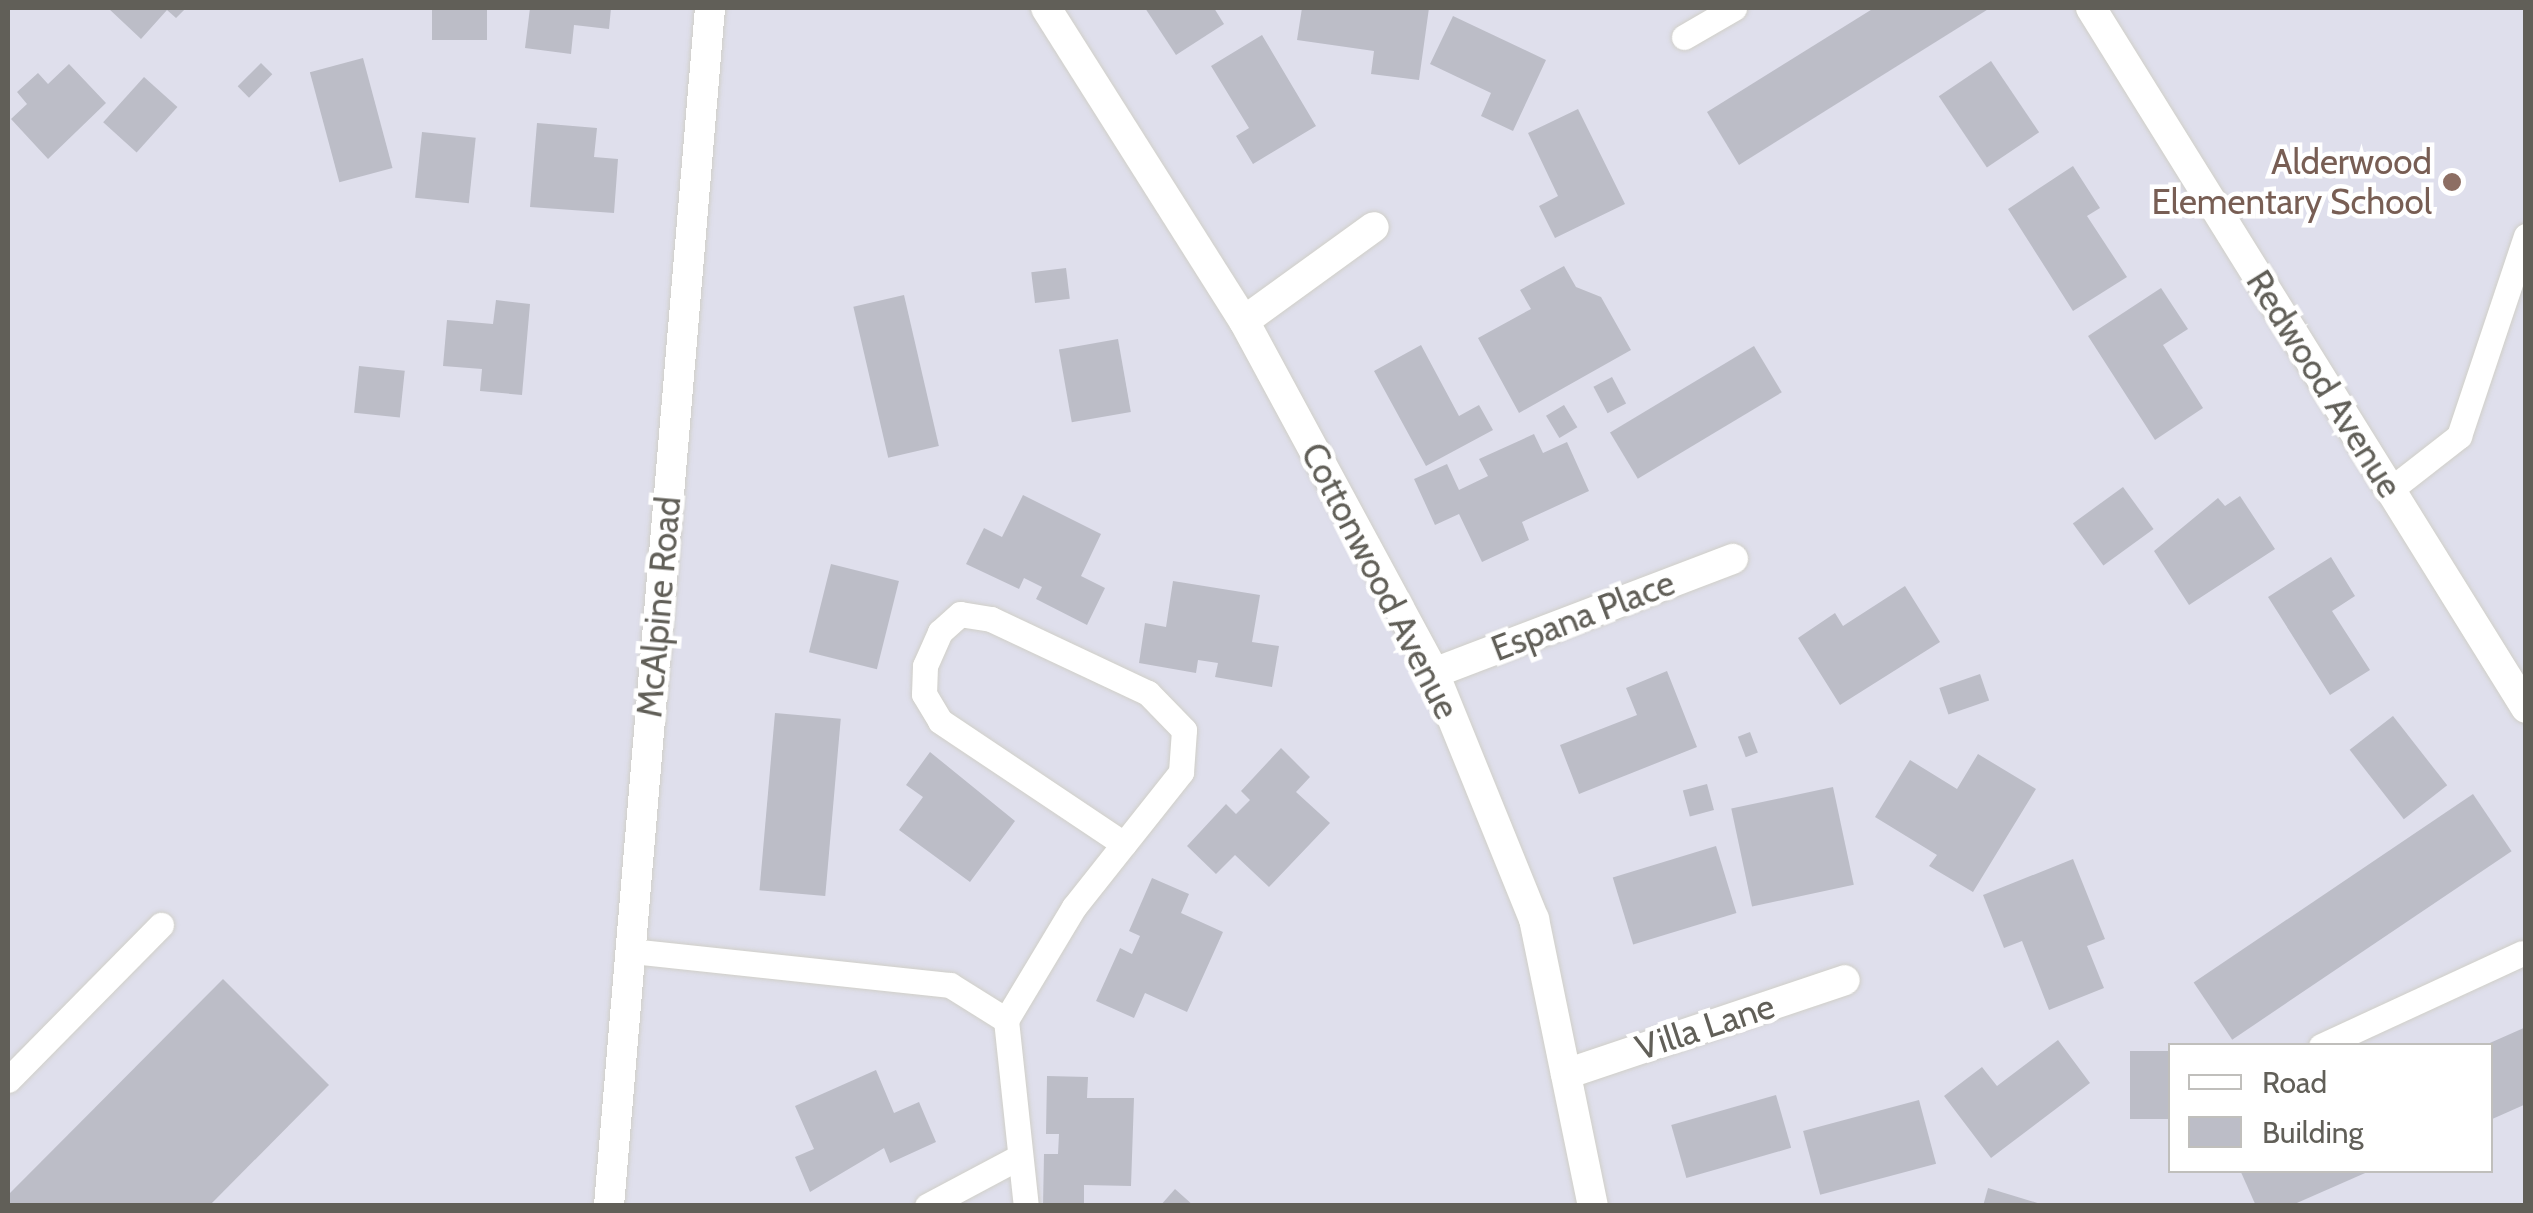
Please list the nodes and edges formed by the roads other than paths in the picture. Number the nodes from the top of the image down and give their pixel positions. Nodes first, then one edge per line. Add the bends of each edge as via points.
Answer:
1 (710, 8) edge
2 (1046, 8) edge
3 (1734, 8) edge
4 (2091, 8) edge
5 (1684, 38) dead end
6 (1374, 227) dead end
7 (2526, 236) edge
8 (1244, 321) junction
9 (2390, 490) junction
10 (1733, 559) dead end
11 (1434, 673) junction
12 (2525, 706) edge
13 (1124, 844) junction
14 (161, 925) dead end
15 (2524, 950) edge
16 (630, 951) junction
17 (1845, 980) dead end
18 (1006, 1020) junction
19 (2326, 1043) edge
20 (1566, 1074) junction
21 (8, 1080) edge
22 (1019, 1157) junction
23 (609, 1206) edge
24 (926, 1206) edge
25 (1026, 1206) edge
26 (1592, 1206) edge

1 - 16 street, McAlpine Road
2 - 8 street, Cottonwood Avenue
3 - 5 lane
4 - 9 street, Redwood Avenue
6 - 8 street
7 - 9 lane via 2458,436
8 - 11 street, Cottonwood Avenue
9 - 12 street, Redwood Avenue
10 - 11 street, Espana Place
11 - 20 street, Cottonwood Avenue via 1534,920
13 - 13 lane via 1181,772 1184,730 1148,693 991,618 960,614 940,632 926,666 924,694 940,721
13 - 18 lane
14 - 21 lane
15 - 19 lane
16 - 18 lane via 950,985
16 - 23 street, McAlpine Road
17 - 20 street, Villa Lane
18 - 22 lane
20 - 26 street, Cottonwood Avenue
22 - 24 lane
22 - 25 lane

